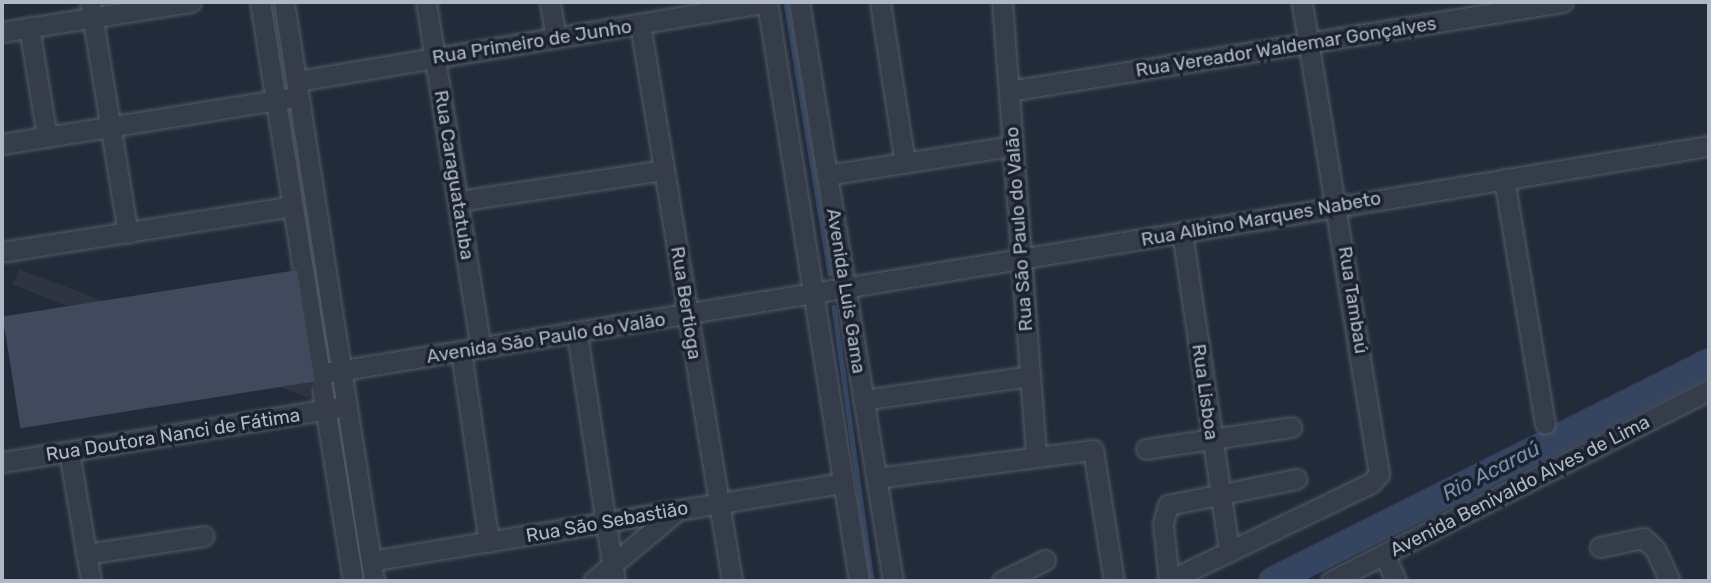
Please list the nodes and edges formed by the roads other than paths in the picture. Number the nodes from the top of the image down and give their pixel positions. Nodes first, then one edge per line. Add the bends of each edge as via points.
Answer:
1 (191, 2) edge
2 (260, 2) edge
3 (284, 2) edge
4 (426, 2) edge
5 (550, 2) edge
6 (767, 2) edge
7 (799, 2) edge
8 (880, 2) edge
9 (1002, 2) edge
10 (1302, 2) edge
11 (1563, 2) edge
12 (1474, 9) edge
13 (91, 10) edge
14 (640, 24) junction
15 (29, 27) junction
16 (2, 32) edge
17 (556, 38) junction
18 (1310, 45) junction
19 (435, 58) junction
20 (298, 89) junction
21 (1009, 91) junction
22 (276, 100) junction
23 (110, 127) junction
24 (47, 137) junction
25 (2, 144) edge
26 (1013, 146) junction
27 (1709, 146) edge
28 (905, 163) junction
29 (664, 170) junction
30 (827, 175) junction
31 (1504, 178) junction
32 (459, 201) junction
33 (292, 206) junction
34 (1338, 206) junction
35 (1182, 232) junction
36 (128, 233) junction
37 (2, 252) edge
38 (1021, 260) junction
39 (846, 290) junction
40 (814, 295) junction
41 (688, 316) junction
42 (577, 334) junction
43 (481, 348) junction
44 (461, 351) junction
45 (339, 371) junction
46 (319, 374) junction
47 (1030, 376) junction
48 (1709, 390) edge
49 (863, 400) junction
50 (344, 406) junction
51 (324, 410) junction
52 (1545, 424) dead end
53 (1291, 427) dead end
54 (1212, 439) junction
55 (1146, 449) dead end
56 (69, 452) junction
57 (1036, 456) junction
58 (2, 462) edge
59 (876, 478) junction
60 (1296, 479) dead end
61 (843, 483) junction
62 (1220, 493) junction
63 (719, 503) junction
64 (680, 509) junction
65 (606, 522) junction
66 (204, 536) dead end
67 (489, 542) junction
68 (1600, 547) dead end
69 (1228, 552) junction
70 (86, 554) junction
71 (1384, 554) junction
72 (1045, 560) dead end
73 (371, 561) junction
74 (614, 573) edge
75 (91, 581) edge
76 (353, 581) edge
77 (374, 581) edge
78 (593, 581) edge
79 (732, 581) edge
80 (859, 581) edge
81 (893, 581) edge
82 (1002, 581) edge
83 (1114, 581) edge
84 (1169, 581) edge
85 (1331, 581) edge
86 (1396, 581) edge
87 (1670, 581) edge

1 - 13 street
2 - 22 street
3 - 20 street
4 - 19 street, Rua Caraguatatuba
5 - 17 street
6 - 14 street, Rua Primeiro de Junho
6 - 40 street, Avenida Luis Gama
7 - 30 street, Avenida Luis Gama
8 - 28 street
9 - 21 street, Rua São Paulo do Valão
10 - 18 street, Rua Tambaú
11 - 12 street, Rua Vereador Waldemar Gonçalves
12 - 18 street, Rua Vereador Waldemar Gonçalves
13 - 15 street
13 - 23 street
14 - 17 street, Rua Primeiro de Junho
14 - 29 street, Rua Bertioga
15 - 16 street
15 - 24 street
17 - 19 street, Rua Primeiro de Junho
18 - 21 street, Rua Vereador Waldemar Gonçalves
18 - 34 street, Rua Tambaú
19 - 20 street, Rua Primeiro de Junho
19 - 32 street, Rua Caraguatatuba
20 - 22 street, Rua Primeiro de Junho
20 - 45 street
21 - 26 street, Rua São Paulo do Valão
22 - 23 street, Rua Primeiro de Junho
22 - 33 street
23 - 24 street, Rua Primeiro de Junho
23 - 36 street
24 - 25 street, Rua Primeiro de Junho
26 - 28 street
26 - 38 street, Rua São Paulo do Valão
27 - 31 street, Rua Albino Marques Nabeto
28 - 30 street
29 - 32 street
29 - 41 street, Rua Bertioga
30 - 39 street, Avenida Luis Gama
31 - 34 street, Rua Albino Marques Nabeto
31 - 52 street
32 - 43 street, Rua Caraguatatuba
33 - 36 street
33 - 46 street
34 - 35 street, Rua Albino Marques Nabeto
34 - 69 street, Rua Tambaú via 1379,474 1371,483
35 - 38 street, Rua Albino Marques Nabeto
35 - 54 street, Rua Lisboa
36 - 37 street
38 - 39 street, Rua Albino Marques Nabeto
38 - 47 street, Rua São Paulo do Valão
39 - 40 street, Rua Albino Marques Nabeto
39 - 49 street, Avenida Luis Gama
40 - 41 street, Avenida São Paulo do Valão
40 - 61 street, Avenida Luis Gama
41 - 42 street, Avenida São Paulo do Valão
41 - 63 street, Rua Bertioga
42 - 43 street, Avenida São Paulo do Valão
42 - 65 street
43 - 44 street, Avenida São Paulo do Valão
44 - 45 street, Avenida São Paulo do Valão
44 - 67 street
45 - 46 street, Avenida São Paulo do Valão
45 - 50 street
46 - 51 street
47 - 49 street
47 - 57 street, Rua São Paulo do Valão
48 - 71 street, Avenida Benivaldo Alves de Lima
49 - 59 street, Avenida Luis Gama
50 - 51 street, Rua Doutora Nanci de Fátima
50 - 73 street
51 - 56 street, Rua Doutora Nanci de Fátima
51 - 76 street
53 - 54 street
54 - 55 street
54 - 62 street, Rua Lisboa
56 - 58 street, Rua Doutora Nanci de Fátima
56 - 70 street
57 - 59 street
57 - 83 street via 1093,450
59 - 81 street, Avenida Luis Gama
60 - 62 street
61 - 63 street, Rua São Sebastião
61 - 80 street, Avenida Luis Gama
62 - 69 street, Rua Lisboa
62 - 84 street via 1165,509
63 - 64 street, Rua São Sebastião
63 - 79 street, Rua Bertioga
64 - 65 street, Rua São Sebastião
64 - 74 street
65 - 67 street, Rua São Sebastião
65 - 74 street
66 - 70 street
67 - 73 street, Rua São Sebastião
68 - 87 street via 1643,538 1655,549
69 - 84 street
70 - 75 street
71 - 85 street, Avenida Benivaldo Alves de Lima
71 - 86 street
72 - 82 street
73 - 77 street
74 - 78 street

